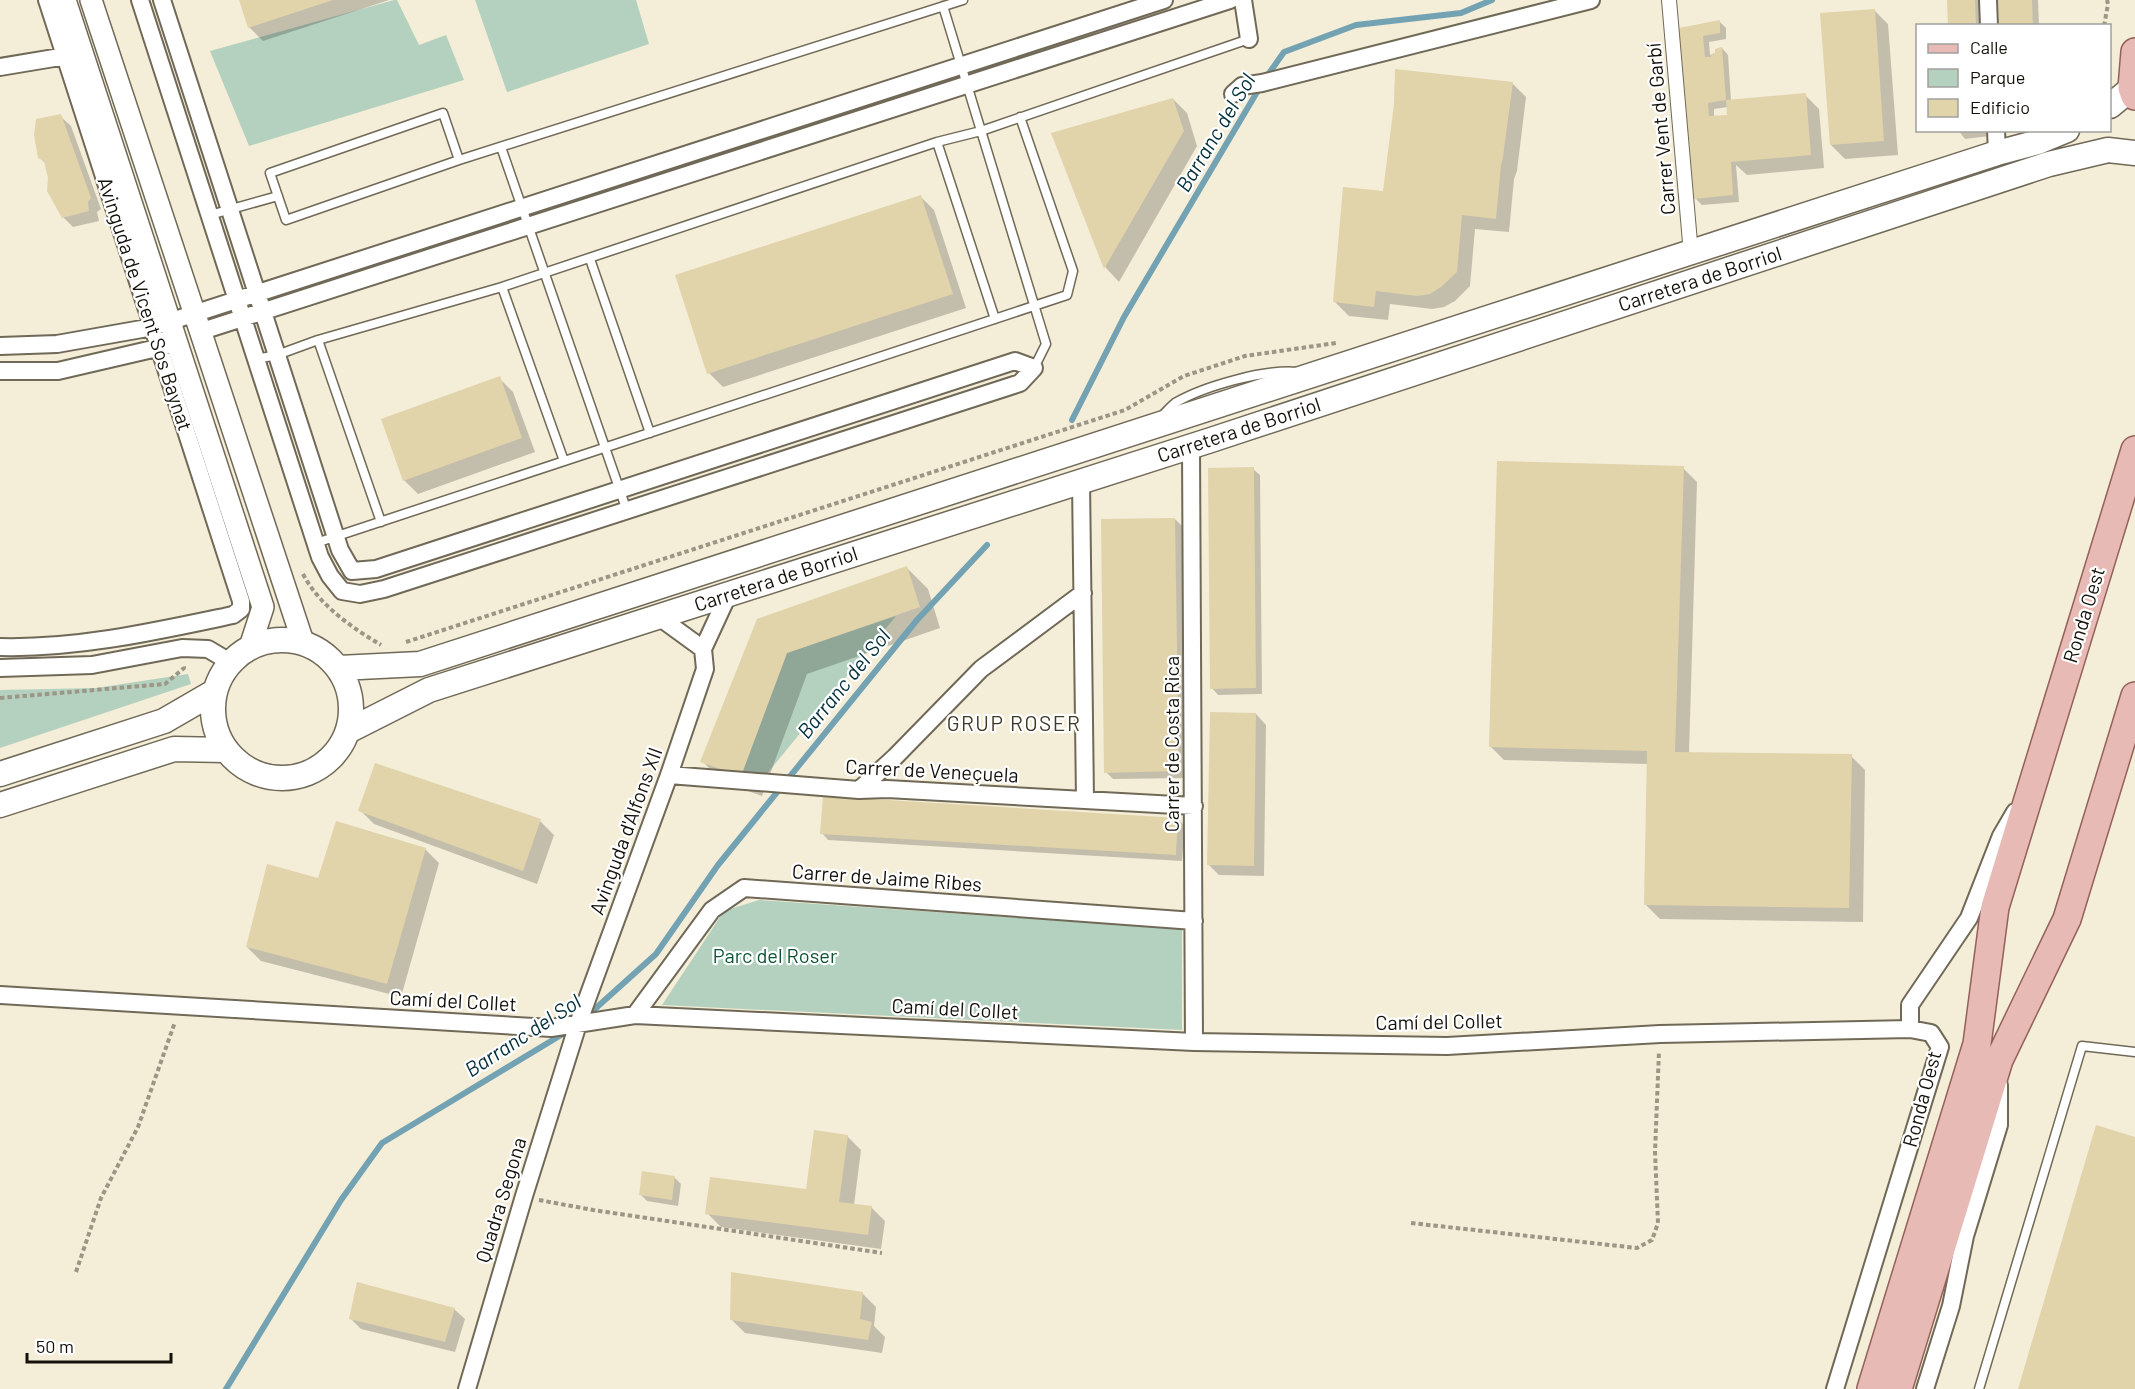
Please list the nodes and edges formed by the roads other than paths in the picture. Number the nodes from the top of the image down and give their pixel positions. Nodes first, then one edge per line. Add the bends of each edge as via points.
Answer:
1 (47, 0) edge
2 (65, 0) edge
3 (91, 0) edge
4 (140, 0) edge
5 (162, 0) edge
6 (963, 0) edge
7 (1164, 0) edge
8 (1230, 0) edge
9 (1243, 0) edge
10 (1592, 0) edge
11 (1669, 0) edge
12 (1988, 0) edge
13 (943, 6) junction
14 (1989, 24) edge
15 (1249, 39) joint
16 (2135, 51) edge
17 (66, 56) junction
18 (960, 66) junction
19 (0, 67) edge
20 (966, 85) junction
21 (2134, 92) edge
22 (1233, 94) dead end
23 (2111, 105) edge
24 (1020, 117) junction
25 (981, 131) junction
26 (2062, 132) edge
27 (937, 142) junction
28 (1996, 142) edge
29 (501, 147) junction
30 (2135, 153) edge
31 (459, 160) junction
32 (278, 196) junction
33 (522, 208) junction
34 (230, 210) junction
35 (210, 215) junction
36 (528, 226) junction
37 (1691, 254) junction
38 (590, 259) junction
39 (545, 273) junction
40 (502, 287) junction
41 (257, 293) junction
42 (237, 300) junction
43 (1034, 306) junction
44 (263, 312) junction
45 (243, 318) junction
46 (995, 319) junction
47 (196, 323) junction
48 (161, 324) junction
49 (318, 340) junction
50 (0, 346) edge
51 (168, 346) junction
52 (277, 355) junction
53 (256, 359) junction
54 (1034, 368) junction
55 (0, 371) edge
56 (650, 433) junction
57 (606, 447) junction
58 (1191, 447) junction
59 (2135, 450) edge
60 (564, 461) junction
61 (1082, 481) junction
62 (620, 490) junction
63 (627, 510) junction
64 (381, 522) junction
65 (336, 537) junction
66 (316, 543) junction
67 (1083, 593) junction
68 (728, 595) junction
69 (659, 616) junction
70 (303, 642) junction
71 (0, 647) edge
72 (250, 647) junction
73 (703, 650) junction
74 (230, 662) junction
75 (0, 668) edge
76 (339, 668) junction
77 (214, 692) junction
78 (2135, 696) edge
79 (348, 731) junction
80 (225, 750) junction
81 (895, 757) junction
82 (0, 774) edge
83 (669, 775) junction
84 (2034, 780) junction
85 (887, 789) junction
86 (859, 790) junction
87 (1085, 800) junction
88 (0, 805) edge
89 (1194, 806) junction
90 (1194, 921) junction
91 (0, 994) edge
92 (635, 1014) junction
93 (578, 1024) junction
94 (1910, 1029) junction
95 (1194, 1042) junction
96 (2135, 1052) edge
97 (1999, 1060) junction
98 (468, 1389) edge
99 (1835, 1389) edge
100 (1871, 1389) edge
101 (1898, 1389) edge
102 (1926, 1389) edge
103 (1979, 1389) edge

1 - 17 street, Avinguda de Vicent Sos Baynat
2 - 48 street, Avinguda de Vicent Sos Baynat
3 - 47 street
4 - 35 street
5 - 34 street
6 - 13 lane
7 - 18 street
8 - 20 street
9 - 15 street
10 - 22 street via 1242,86
11 - 37 street, Carrer Vent de Garbí
12 - 14 street
13 - 18 lane
13 - 29 lane
15 - 24 lane
16 - 21 main road
17 - 19 street
17 - 48 street, Avinguda de Vicent Sos Baynat
18 - 20 lane
18 - 33 street
20 - 25 lane
20 - 36 street
21 - 23 main road
24 - 25 lane
24 - 43 lane via 1072,271 1067,295
25 - 27 lane
25 - 43 lane
26 - 28 main road, Carretera de Borriol via 2038,142
27 - 38 lane
27 - 46 lane
28 - 37 main road, Carretera de Borriol
29 - 31 lane
29 - 33 lane
30 - 58 main road, Carretera de Borriol via 2108,150 2049,164
31 - 32 lane via 286,220
31 - 32 lane via 443,113 270,173
32 - 34 lane
33 - 36 lane
33 - 41 street
34 - 35 lane
34 - 41 street
35 - 42 street
36 - 39 lane
36 - 44 street
37 - 76 main road, Carretera de Borriol via 420,664
38 - 39 lane
38 - 56 lane
39 - 40 lane
39 - 57 lane
40 - 49 lane
40 - 60 lane
41 - 42 street
41 - 44 street
42 - 45 street
42 - 47 street
43 - 46 lane
43 - 54 lane via 1046,344
44 - 45 street
44 - 52 street
45 - 47 street
45 - 53 street
46 - 56 lane
47 - 48 street, Avinguda de Vicent Sos Baynat
47 - 70 street
48 - 50 street via 57,344
48 - 51 street, Avinguda de Vicent Sos Baynat
49 - 52 lane
49 - 64 lane
51 - 55 street via 58,371
51 - 71 street, Avinguda de Vicent Sos Baynat via 241,609 233,615 91,641
51 - 72 street, Avinguda de Vicent Sos Baynat via 262,607
52 - 53 lane
52 - 65 street
53 - 66 street
54 - 62 street via 1016,361
54 - 63 street via 1020,384
56 - 57 lane
57 - 60 lane
57 - 62 lane
58 - 61 main road, Carretera de Borriol
58 - 89 street, Carrer de Costa Rica
59 - 84 main road, Ronda Oest
60 - 64 lane
61 - 67 street
61 - 68 main road, Carretera de Borriol
62 - 63 lane
62 - 65 street via 376,569 352,571
63 - 66 street via 360,594 342,591 330,576
64 - 65 lane
65 - 66 lane
67 - 81 street via 981,669
67 - 87 street
68 - 69 main road, Carretera de Borriol
68 - 73 street, Avinguda d'Alfons XII
69 - 73 street
69 - 79 main road, Carretera de Borriol via 429,690
70 - 72 main road via 276,640
70 - 76 main road via 323,652
72 - 74 main road
73 - 83 street, Avinguda d'Alfons XII via 705,669
74 - 75 street via 208,649 182,648 92,665
74 - 77 main road
76 - 79 main road via 351,698
77 - 80 main road via 213,722
77 - 82 main road via 164,721
78 - 97 main road via 2067,919
79 - 80 main road via 327,763 292,779 255,774
80 - 88 main road via 174,748
81 - 85 street
81 - 86 street
83 - 86 street, Carrer de Veneçuela
83 - 93 street, Avinguda d'Alfons XII
84 - 94 street, Ronda Oest via 2001,836 1969,918 1910,1005
84 - 100 main road, Ronda Oest via 1995,907 1977,1044
85 - 86 street, Carrer de Veneçuela
85 - 87 street, Carrer de Veneçuela
87 - 89 street, Carrer de Veneçuela
89 - 90 street, Carrer de Costa Rica
90 - 92 street, Carrer de Jaime Ribes via 744,888 712,910
90 - 95 street, Carrer de Costa Rica
91 - 93 street, Camí del Collet via 551,1028
92 - 93 street, Camí del Collet
92 - 95 street, Camí del Collet
93 - 98 street, Quadra Segona
94 - 95 street, Camí del Collet via 1660,1034 1447,1046
94 - 99 street, Ronda Oest via 1931,1033 1940,1047
96 - 103 lane via 2082,1046
97 - 101 main road
97 - 102 street via 1999,1125 1965,1236 1951,1306

